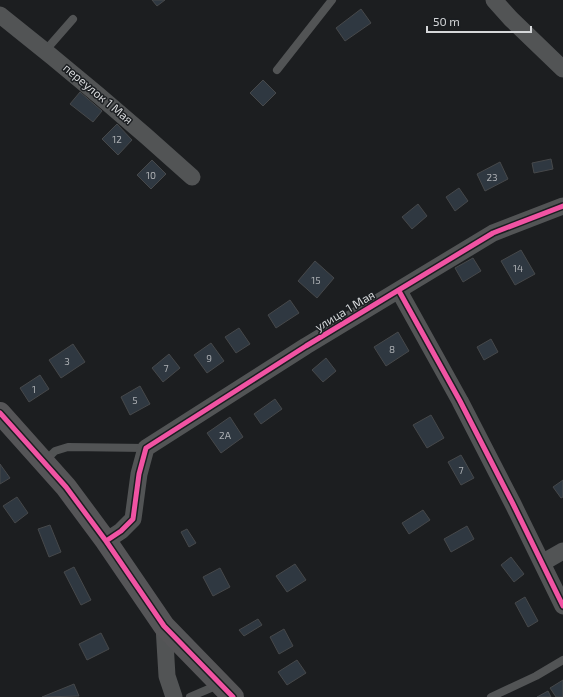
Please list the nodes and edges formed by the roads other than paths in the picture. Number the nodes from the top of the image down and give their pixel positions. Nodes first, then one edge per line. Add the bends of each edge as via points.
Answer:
1 (332, 0) edge
2 (494, 0) edge
3 (0, 15) edge
4 (73, 19) dead end
5 (45, 50) junction
6 (563, 69) edge
7 (277, 70) dead end
8 (192, 177) dead end
9 (563, 206) edge
10 (399, 291) junction
11 (0, 413) edge
12 (146, 448) junction
13 (44, 461) junction
14 (106, 541) junction
15 (563, 551) edge
16 (542, 563) junction
17 (563, 606) edge
18 (164, 626) junction
19 (563, 660) edge
20 (227, 691) edge
21 (174, 697) edge
22 (190, 697) edge
23 (491, 697) edge

1 - 7 lane
2 - 6 street
3 - 5 street, переулок 1 Мая
4 - 5 lane
5 - 8 street, переулок 1 Мая
9 - 10 street, улица 1 Мая via 493,233
10 - 12 street, улица 1 Мая via 306,346
10 - 16 street via 460,401
11 - 13 street
12 - 13 lane via 68,447 55,451
12 - 14 street via 139,474 133,519
13 - 14 street
14 - 18 street
15 - 16 street
16 - 17 street
18 - 20 street
18 - 21 street via 167,676
19 - 23 lane
20 - 22 lane

